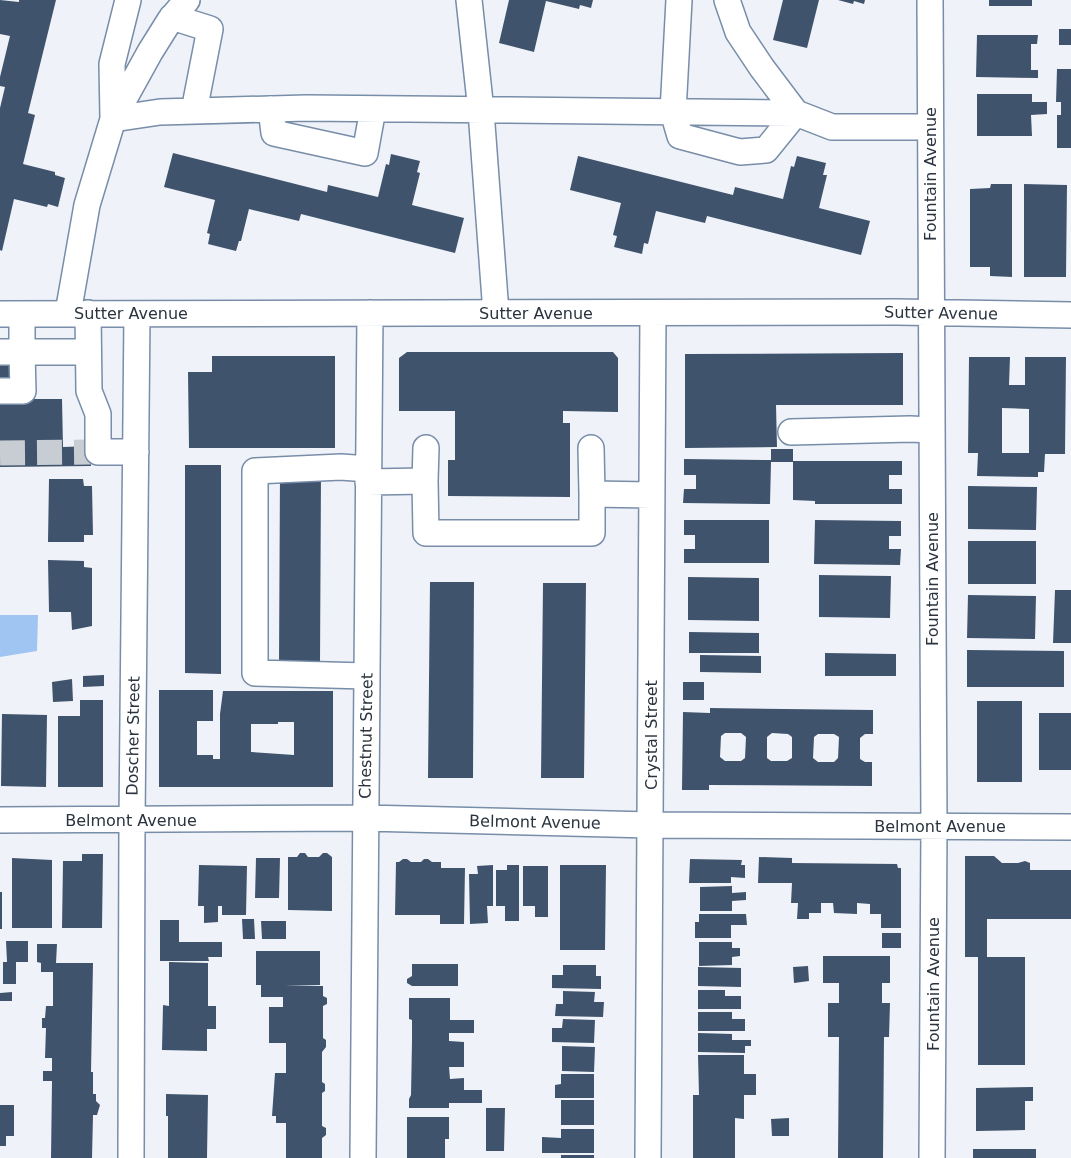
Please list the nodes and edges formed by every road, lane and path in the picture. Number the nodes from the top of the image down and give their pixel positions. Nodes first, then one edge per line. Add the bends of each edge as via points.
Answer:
1 (128, 0) edge
2 (469, 0) edge
3 (679, 0) edge
4 (727, 0) edge
5 (930, 0) edge
6 (180, 8) edge
7 (271, 109) junction
8 (373, 109) junction
9 (194, 111) junction
10 (480, 111) junction
11 (673, 112) junction
12 (796, 113) junction
13 (113, 119) junction
14 (930, 127) junction
15 (930, 312) junction
16 (78, 313) junction
17 (370, 313) junction
18 (496, 313) junction
19 (653, 313) junction
20 (11, 314) edge
21 (137, 314) junction
22 (1071, 315) edge
23 (11, 352) edge
24 (88, 352) junction
25 (0, 390) edge
26 (931, 430) junction
27 (791, 432) dead end
28 (426, 448) dead end
29 (591, 448) dead end
30 (136, 452) junction
31 (368, 475) junction
32 (425, 481) junction
33 (592, 494) junction
34 (651, 495) junction
35 (366, 676) junction
36 (365, 818) junction
37 (0, 820) edge
38 (132, 820) junction
39 (650, 825) junction
40 (934, 826) junction
41 (1071, 827) edge
42 (131, 1158) edge
43 (363, 1158) edge
44 (648, 1158) edge
45 (932, 1158) edge

1 - 13 street via 112,64
2 - 10 street
3 - 11 street
4 - 12 street via 738,32
5 - 14 street, Fountain Avenue
6 - 9 street via 210,28
6 - 13 street via 150,52
7 - 8 street
7 - 8 street via 274,133 365,153
7 - 9 street
8 - 10 street
9 - 13 street
10 - 11 street
10 - 18 street
11 - 12 street
11 - 12 street via 680,136 740,152 766,150
12 - 14 street via 832,127
13 - 16 street via 87,205
14 - 15 street, Fountain Avenue
15 - 19 street, Sutter Avenue
15 - 22 street, Sutter Avenue
15 - 26 street, Fountain Avenue
16 - 20 street, Sutter Avenue
16 - 21 street, Sutter Avenue
16 - 24 street
17 - 18 street, Sutter Avenue
17 - 21 street, Sutter Avenue
17 - 31 street, Chestnut Street
18 - 19 street, Sutter Avenue
19 - 34 street, Crystal Street
20 - 23 street
21 - 30 street, Doscher Street
23 - 24 street
23 - 25 street via 23,391
24 - 30 street via 89,390 98,414 94,452
26 - 27 street
26 - 40 street, Fountain Avenue
28 - 32 street
29 - 33 street
30 - 38 street, Doscher Street
31 - 32 street
31 - 35 street, Chestnut Street
31 - 35 street via 341,467 255,471 255,673
32 - 33 street via 426,533 592,532
33 - 34 street
34 - 39 street, Crystal Street
35 - 36 street, Chestnut Street
36 - 38 street, Belmont Avenue
36 - 39 street, Belmont Avenue
36 - 43 street, Chestnut Street
37 - 38 street, Belmont Avenue
38 - 42 street, Doscher Street
39 - 40 street, Belmont Avenue
39 - 44 street, Crystal Street
40 - 41 street, Belmont Avenue
40 - 45 street, Fountain Avenue

